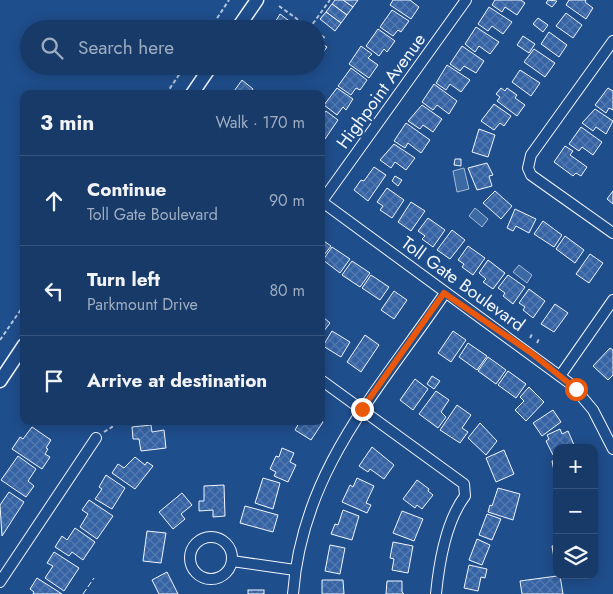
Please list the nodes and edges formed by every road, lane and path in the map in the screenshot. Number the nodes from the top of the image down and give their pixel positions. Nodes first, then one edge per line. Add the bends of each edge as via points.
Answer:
1 (229, 0) edge
2 (257, 0) edge
3 (466, 0) edge
4 (330, 1) edge
5 (279, 6) dead end
6 (288, 12) junction
7 (285, 15) dead end
8 (294, 17) junction
9 (216, 20) edge
10 (243, 20) edge
11 (292, 20) dead end
12 (299, 20) edge
13 (317, 20) edge
14 (613, 41) edge
15 (179, 75) edge
16 (205, 75) edge
17 (169, 90) edge
18 (195, 90) edge
19 (325, 197) edge
20 (325, 203) edge
21 (613, 233) edge
22 (444, 293) junction
23 (613, 300) edge
24 (20, 311) edge
25 (532, 334) dead end
26 (530, 338) dead end
27 (539, 339) dead end
28 (0, 340) edge
29 (537, 343) dead end
30 (20, 351) edge
31 (560, 376) junction
32 (0, 381) edge
33 (325, 383) edge
34 (362, 409) junction
35 (112, 425) edge
36 (96, 438) joint
37 (613, 449) edge
38 (232, 561) junction
39 (295, 570) junction
40 (0, 582) edge
41 (293, 594) edge
42 (436, 594) edge

1 - 9 path
2 - 10 street
3 - 19 street, Highpoint Avenue
4 - 13 path
5 - 6 path
6 - 7 path
6 - 8 path
8 - 11 path
8 - 12 path
14 - 21 street via 531,155 528,168 531,175
15 - 17 path
16 - 18 street
20 - 22 street, Toll Gate Boulevard
22 - 31 street, Toll Gate Boulevard
22 - 34 street
23 - 31 street
24 - 28 path
25 - 26 path
27 - 29 path
30 - 32 street
31 - 37 street, Toll Gate Boulevard via 593,410
33 - 34 street
34 - 39 street via 324,472 304,529
34 - 42 street via 464,484 465,496 450,531
35 - 36 path
36 - 40 street
38 - 38 street via 231,549 226,543 209,537 195,546 190,559 197,574 208,579 228,572
38 - 39 street
39 - 41 street

